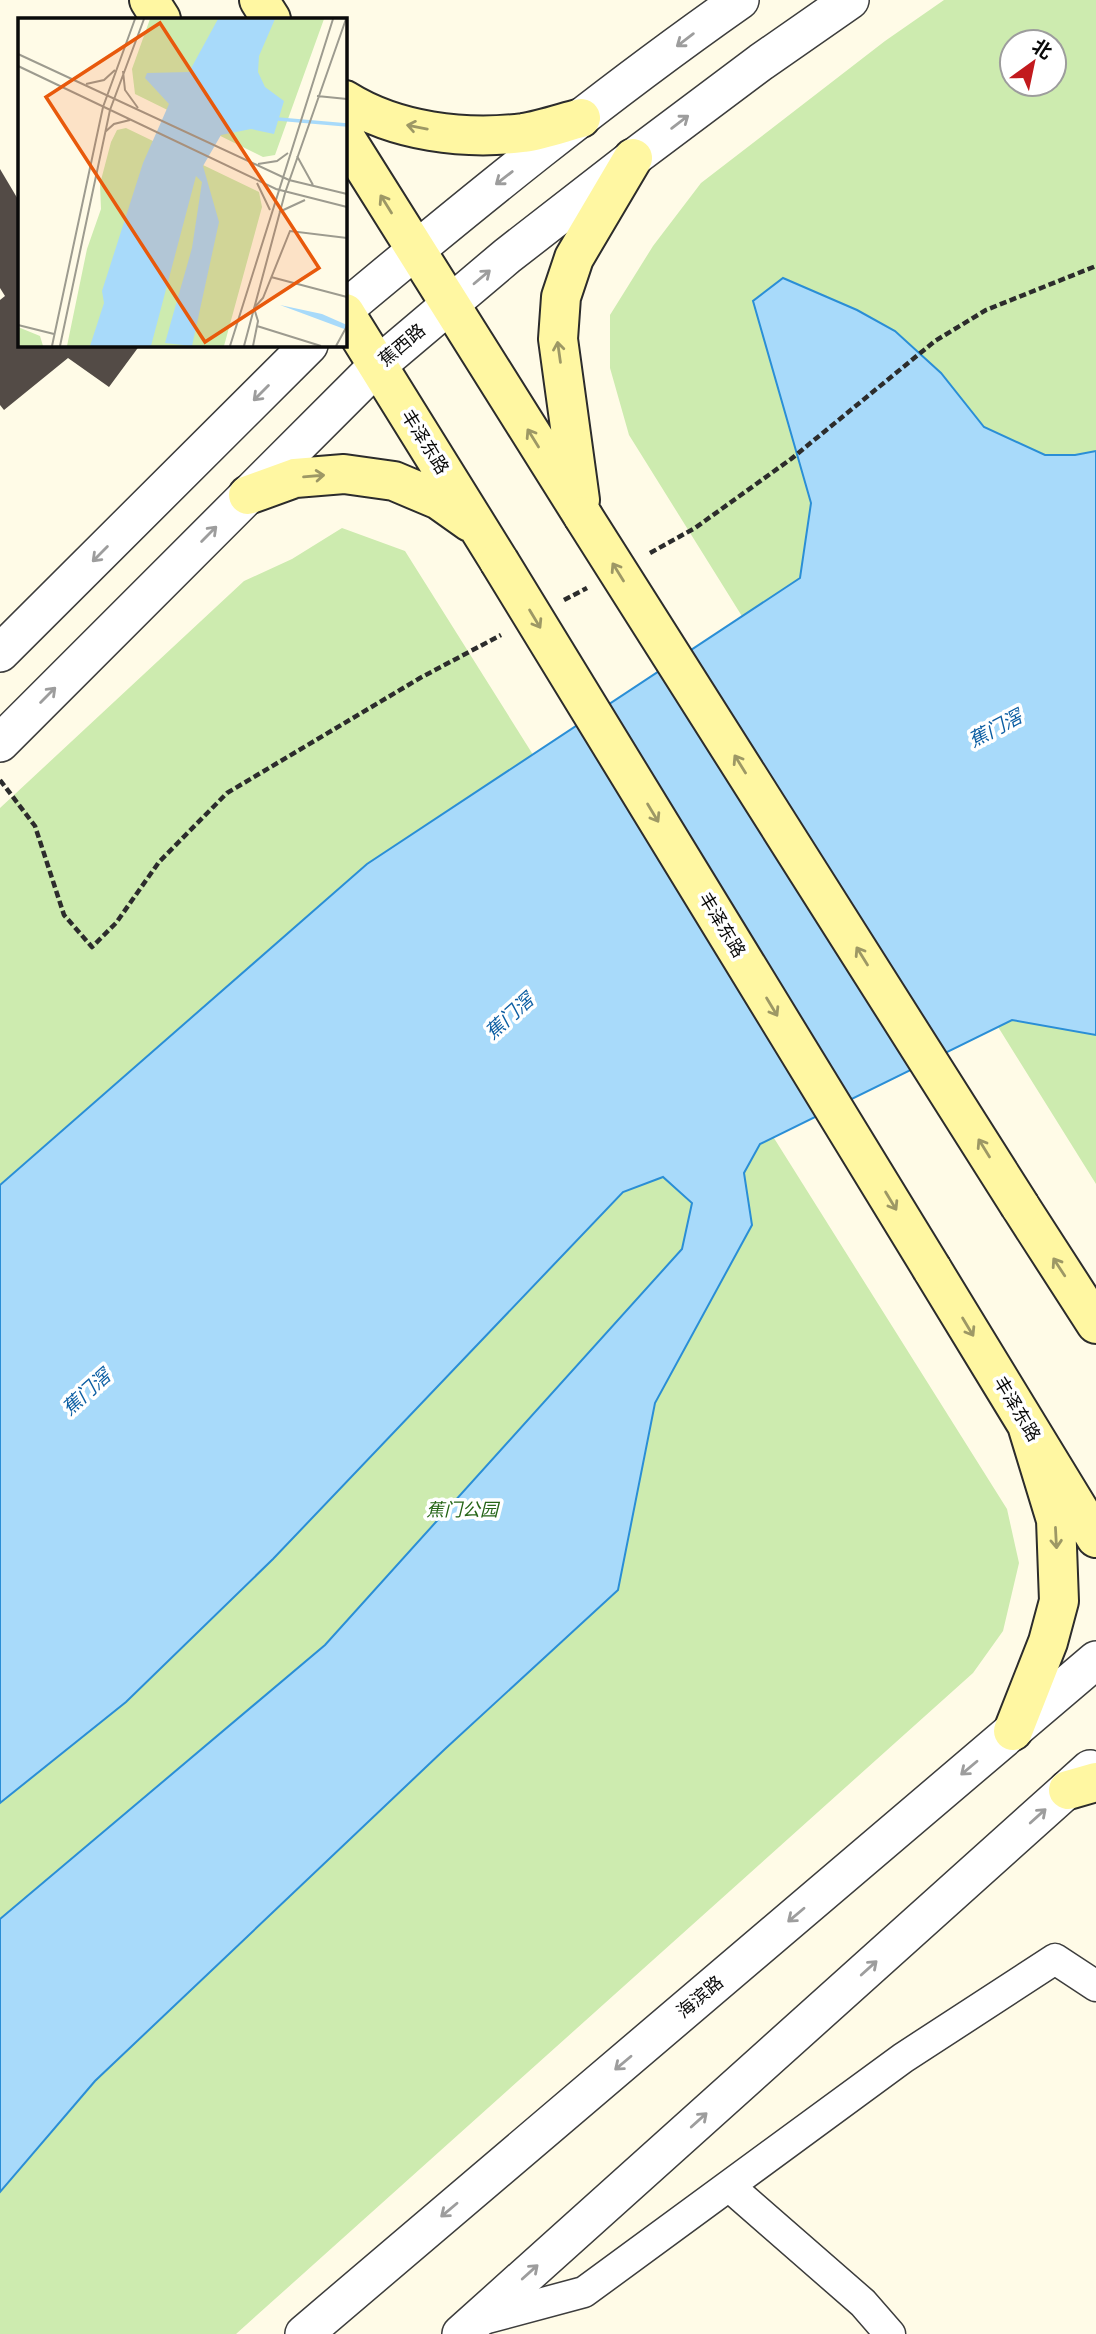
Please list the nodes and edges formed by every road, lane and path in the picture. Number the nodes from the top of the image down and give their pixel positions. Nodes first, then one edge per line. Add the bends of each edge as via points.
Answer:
1 (149, 0) edge
2 (259, 0) edge
3 (740, 0) edge
4 (850, 0) edge
5 (161, 18) edge
6 (270, 18) edge
7 (346, 101) edge
8 (581, 118) junction
9 (346, 139) edge
10 (633, 158) junction
11 (415, 250) junction
12 (1096, 266) edge
13 (450, 304) junction
14 (346, 310) edge
15 (346, 313) edge
16 (308, 346) edge
17 (377, 366) junction
18 (248, 495) junction
19 (583, 516) junction
20 (479, 529) junction
21 (648, 555) dead end
22 (588, 587) dead end
23 (564, 600) dead end
24 (504, 633) dead end
25 (0, 653) edge
26 (0, 743) edge
27 (0, 780) edge
28 (1096, 1324) edge
29 (1027, 1425) junction
30 (1096, 1538) edge
31 (1096, 1660) edge
32 (1013, 1731) junction
33 (1096, 1764) edge
34 (1082, 1786) edge
35 (1096, 1986) edge
36 (729, 2186) junction
37 (470, 2329) edge
38 (304, 2334) edge
39 (890, 2334) edge

1 - 5 main road
2 - 6 main road
3 -> 8 street
10 -> 4 street, 蕉西路
8 -> 7 main road via 525,133 467,135 409,127
8 -> 11 street
11 -> 9 main road
13 -> 10 street, 蕉西路
19 -> 10 main road via 558,339 561,298 574,258
11 - 13 main road
11 - 14 street
12 - 21 path via 986,310 935,341 791,459 695,528
13 - 17 street, 蕉西路
19 -> 13 main road
15 - 17 main road, 丰泽东路
16 -> 25 street
17 - 18 street, 蕉西路
17 - 20 main road, 丰泽东路
18 -> 20 main road via 295,478 344,474 394,481 439,500
26 -> 18 street, 蕉西路
28 -> 19 main road, bridge
20 -> 29 main road, 丰泽东路, bridge
22 - 23 path
24 - 27 path via 227,793 159,862 116,923 92,947 64,915 35,826
29 - 30 main road, 丰泽东路
29 -> 32 main road via 1056,1520 1059,1601
31 - 32 street, 海滨路
32 -> 38 street, 海滨路
33 - 34 street
37 -> 34 street
35 - 36 street via 1055,1959 903,2058
36 - 37 street via 584,2292
36 - 39 street via 863,2303

